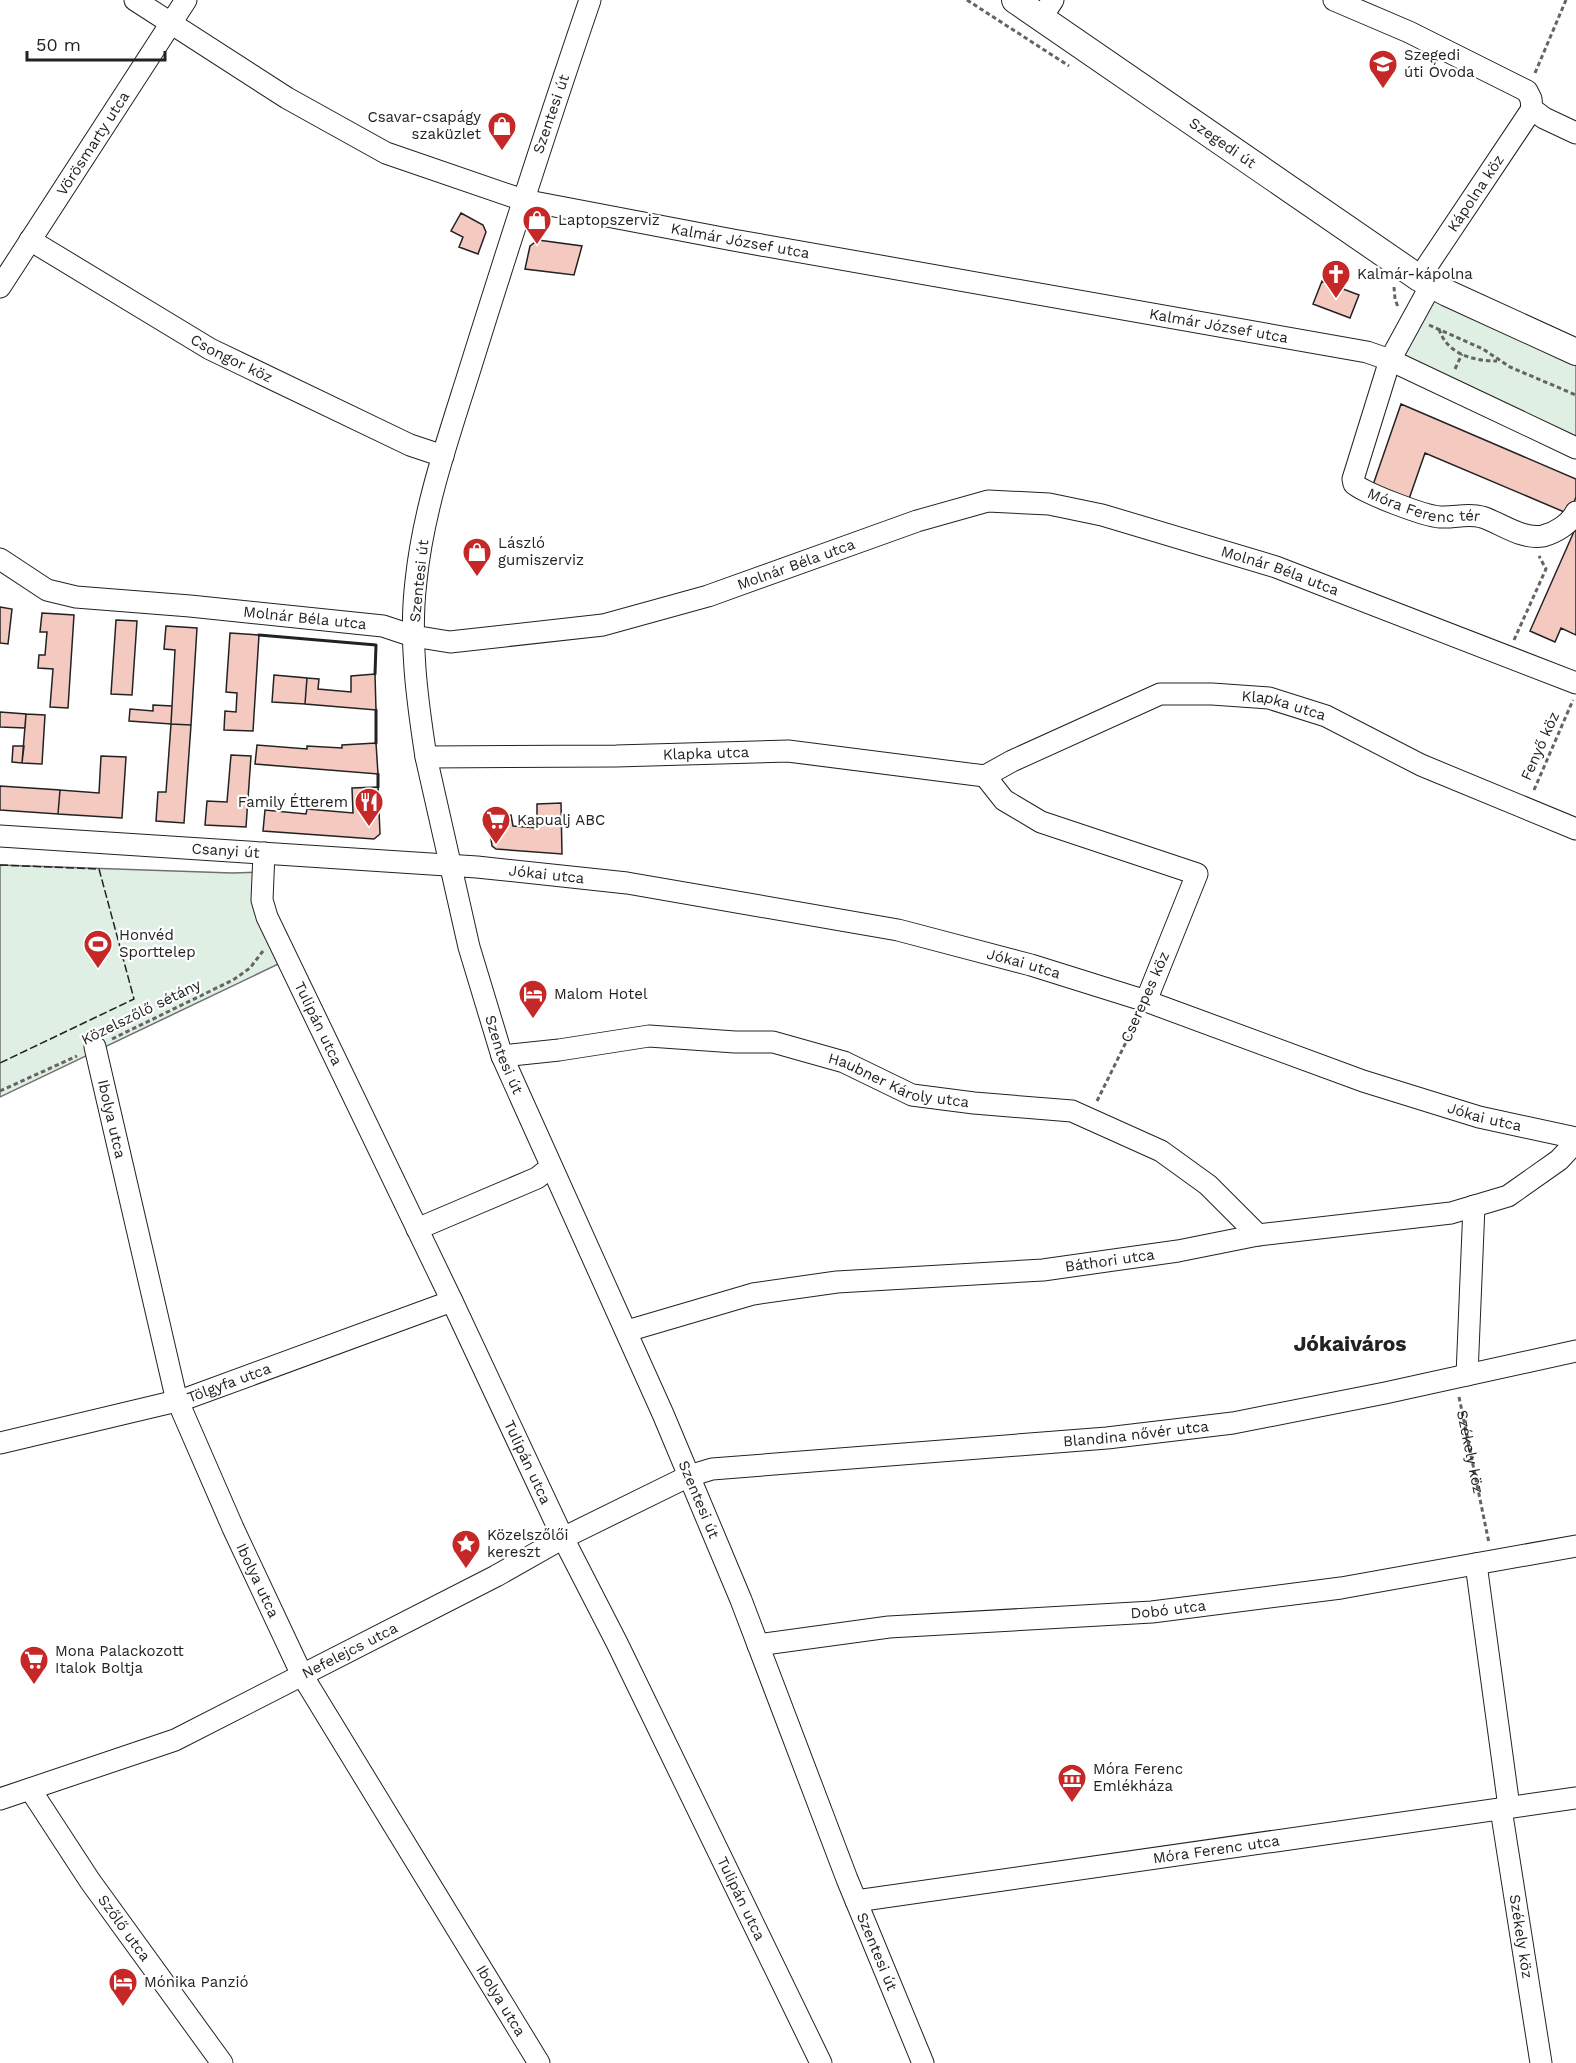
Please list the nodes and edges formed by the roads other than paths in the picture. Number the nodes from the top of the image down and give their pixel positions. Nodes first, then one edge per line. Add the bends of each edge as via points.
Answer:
1 (135, 0) edge
2 (186, 0) edge
3 (590, 0) edge
4 (1015, 0) edge
5 (1334, 0) edge
6 (1047, 9) edge
7 (171, 23) junction
8 (1529, 100) junction
9 (1576, 133) edge
10 (523, 200) junction
11 (30, 240) junction
12 (1425, 281) junction
13 (0, 287) edge
14 (1576, 352) edge
15 (1390, 360) junction
16 (1576, 448) edge
17 (443, 456) junction
18 (1576, 512) edge
19 (0, 559) edge
20 (413, 636) junction
21 (1576, 683) edge
22 (426, 757) junction
23 (985, 776) junction
24 (1576, 829) edge
25 (0, 836) edge
26 (264, 853) junction
27 (451, 865) junction
28 (1146, 1001) junction
29 (95, 1047) road end
30 (502, 1056) junction
31 (1576, 1140) edge
32 (551, 1167) junction
33 (1474, 1206) junction
34 (417, 1229) junction
35 (1258, 1235) junction
36 (452, 1301) junction
37 (627, 1331) junction
38 (1576, 1351) edge
39 (1461, 1376) junction
40 (178, 1401) junction
41 (0, 1443) edge
42 (689, 1476) junction
43 (563, 1538) junction
44 (1576, 1546) edge
45 (1484, 1562) junction
46 (758, 1645) junction
47 (302, 1675) junction
48 (30, 1789) junction
49 (1576, 1798) edge
50 (0, 1799) edge
51 (1505, 1808) junction
52 (856, 1901) junction
53 (222, 2063) edge
54 (539, 2063) edge
55 (821, 2063) edge
56 (923, 2063) edge
57 (1541, 2063) edge

1 - 7 street, Kalmár József utca
2 - 7 street, Vörösmarty utca
3 - 10 street, Szentesi út
4 - 6 main road, Szegedi út
5 - 8 street via 1409,32
6 - 12 main road, Szegedi út
7 - 10 street, Kalmár József utca via 287,98 386,153
7 - 11 street, Vörösmarty utca
8 - 9 street via 1544,118
8 - 12 street, Kápolna köz
10 - 15 street, Kalmár József utca via 1367,352
10 - 17 street, Szentesi út
11 - 13 street, Vörösmarty utca
11 - 17 street, Csongor köz via 210,349 410,445
12 - 14 main road
12 - 15 street, Móra Ferenc tér
15 - 16 street
15 - 18 street, Móra Ferenc tér via 1354,484 1427,514 1481,517 1528,536 1544,536 1567,524
17 - 20 street, Szentesi út via 424,534
19 - 20 street, Molnár Béla utca via 47,590 76,597 383,626
20 - 21 street, Molnár Béla utca via 450,642 603,625 708,596 917,521 988,501 1049,504 1102,515 1265,563
20 - 22 street, Szentesi út
22 - 23 street, Klapka utca via 788,751
22 - 27 street, Szentesi út
23 - 24 street, Klapka utca via 1160,694 1269,698 1326,716 1421,765
23 - 28 street, Cserepes köz via 1004,800 1041,822 1197,874
25 - 26 street, Csanyi út
26 - 27 street, Csanyi út
26 - 34 street, Tulipán utca via 262,900 274,931
27 - 28 street, Jókai utca via 627,883 898,930
27 - 30 street, Szentesi út via 469,947
28 - 31 street, Jókai utca via 1363,1081 1479,1117
29 - 40 street, Ibolya utca
30 - 32 street, Szentesi út
30 - 35 street, Haubner Károly utca via 648,1036 773,1042 844,1062 912,1095 1072,1111 1161,1151 1208,1185
31 - 33 street, Báthori utca via 1560,1160 1508,1196
32 - 34 street via 537,1178
32 - 37 street, Szentesi út
33 - 35 street, Báthori utca via 1451,1213
33 - 39 street
34 - 36 street, Tulipán utca
35 - 37 street, Báthori utca via 1043,1270 837,1282 753,1294
36 - 40 street, Tölgyfa utca
36 - 43 street, Tulipán utca
37 - 42 street, Szentesi út
38 - 39 street, Blandina nővér utca
39 - 42 street, Blandina nővér utca via 1233,1423 1107,1438 712,1468
40 - 41 street, Tölgyfa utca
40 - 47 street, Ibolya utca
42 - 43 street, Nefelejcs utca
42 - 46 street, Szentesi út
43 - 47 street, Nefelejcs utca
43 - 55 street, Tulipán utca
44 - 45 street, Dobó utca
45 - 46 street, Dobó utca via 1341,1588 1152,1611 889,1628
45 - 51 street, Székely köz
46 - 52 street, Szentesi út
47 - 48 street, Nefelejcs utca via 176,1740
47 - 54 street, Ibolya utca
48 - 50 street, Nefelejcs utca
48 - 53 street, Szőlő utca via 90,1881
49 - 51 street, Móra Ferenc utca
51 - 52 street, Móra Ferenc utca
51 - 57 street, Székely köz
52 - 56 street, Szentesi út

